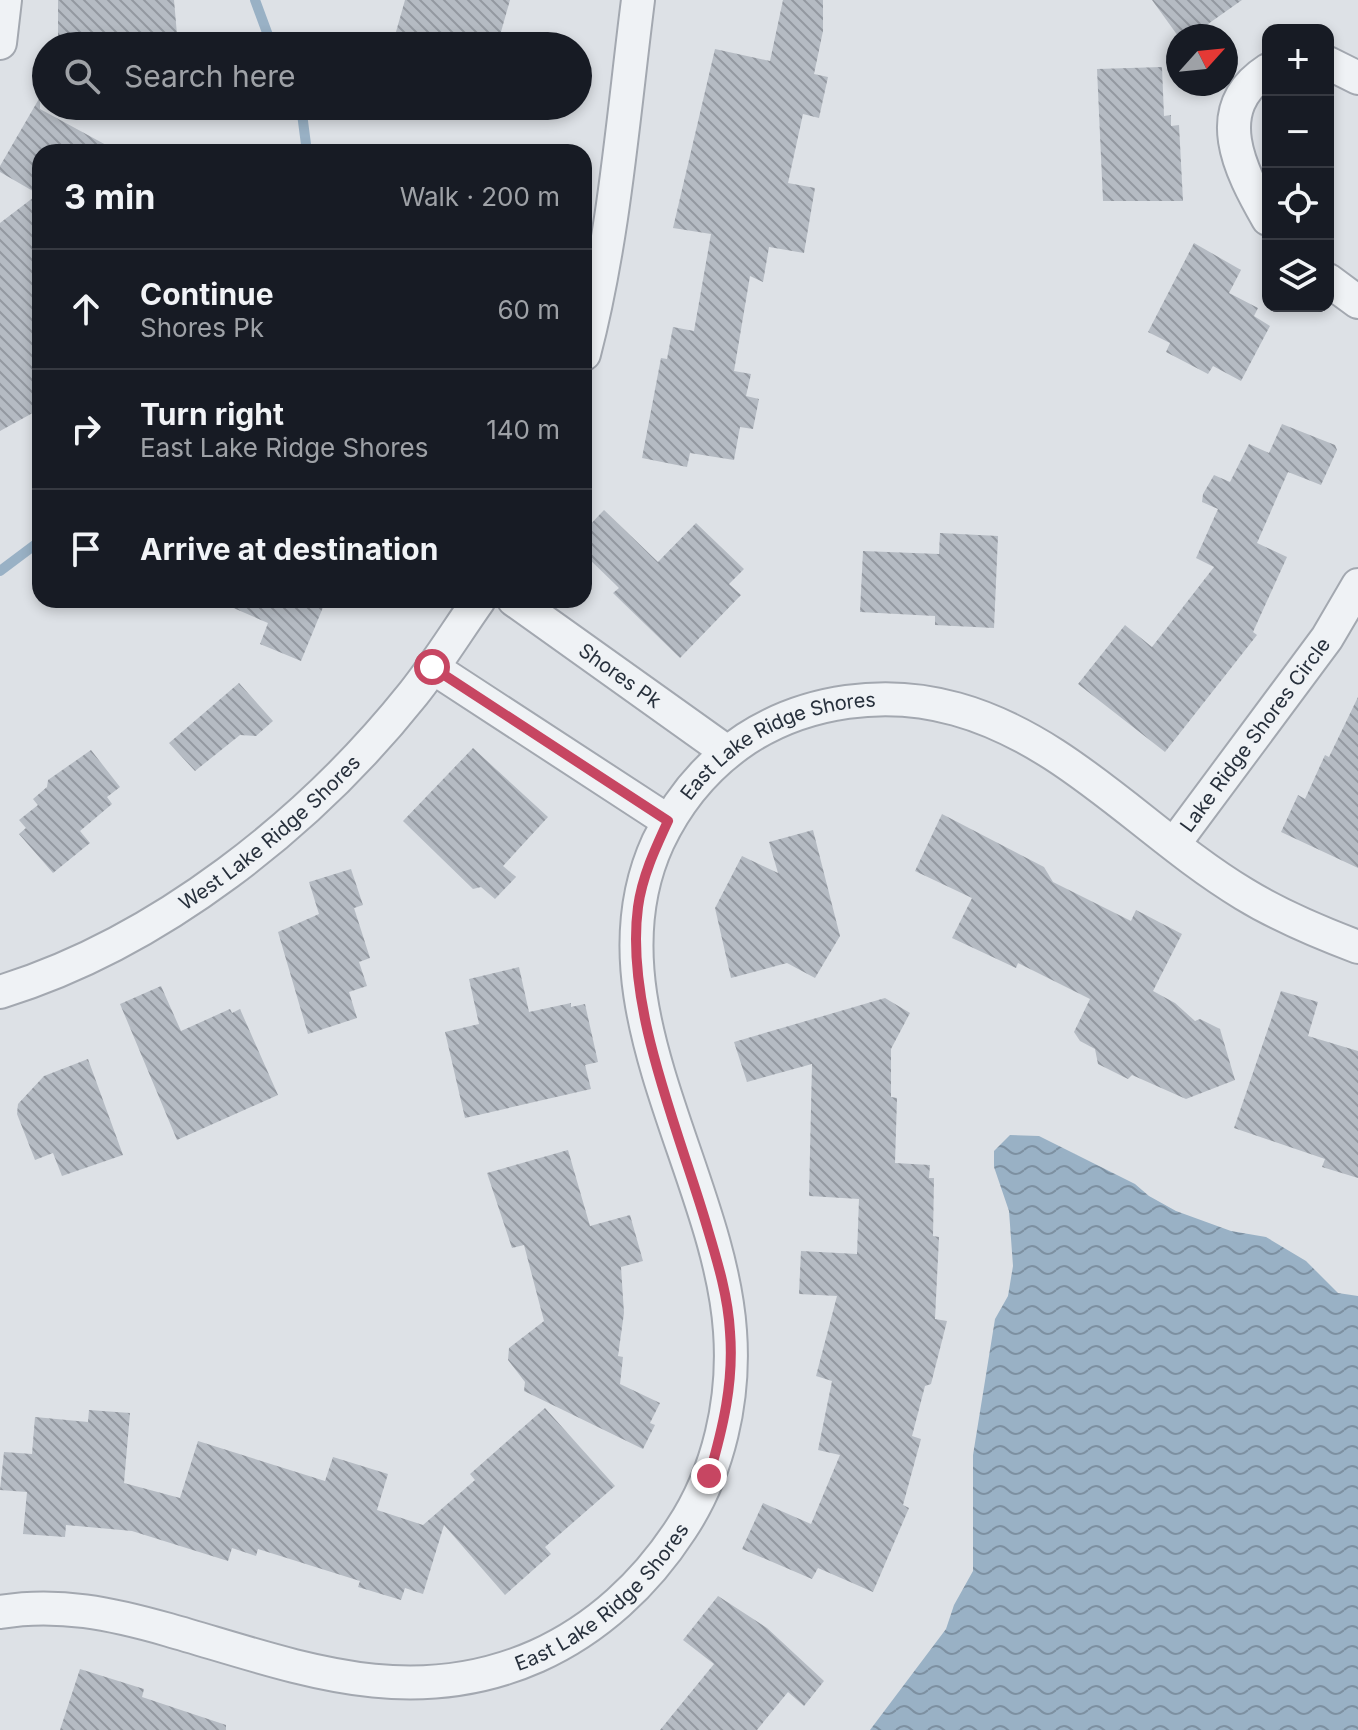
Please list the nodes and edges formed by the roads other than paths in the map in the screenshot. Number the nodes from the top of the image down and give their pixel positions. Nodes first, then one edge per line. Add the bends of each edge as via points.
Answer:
1 (5, 0) edge
2 (638, 0) edge
3 (0, 43) edge
4 (1334, 66) edge
5 (1262, 75) edge
6 (1358, 78) edge
7 (1262, 208) edge
8 (1334, 284) edge
9 (1358, 302) edge
10 (592, 323) edge
11 (1358, 585) edge
12 (473, 608) edge
13 (525, 608) edge
14 (432, 667) junction
15 (727, 752) junction
16 (668, 821) junction
17 (1174, 844) junction
18 (1358, 947) edge
19 (0, 992) edge
20 (0, 1612) edge

1 - 3 street
2 - 10 street
4 - 6 street
5 - 7 street via 1246,88 1233,117 1234,141
8 - 9 street
11 - 17 street, Lake Ridge Shores Circle via 1327,638
12 - 14 street, West Lake Ridge Shores
13 - 15 street, Shores Pk
14 - 16 street
14 - 19 street, West Lake Ridge Shores via 359,756 241,863 95,953
15 - 16 street, East Lake Ridge Shores via 692,786
15 - 17 street, East Lake Ridge Shores via 805,710 889,700 950,707 998,722 1040,744
16 - 20 street, East Lake Ridge Shores via 649,862 638,907 636,959 642,1008 723,1282 730,1382 709,1476 664,1556 627,1596 585,1629 539,1655 493,1672 434,1683 379,1684 332,1677 111,1613 63,1608
17 - 18 street, East Lake Ridge Shores via 1241,892

